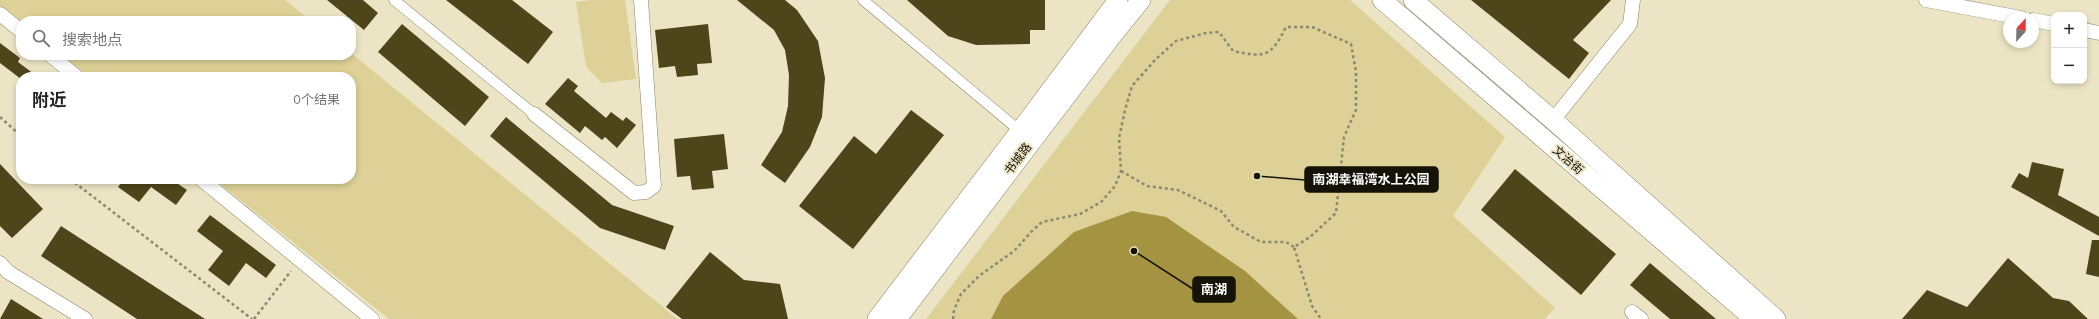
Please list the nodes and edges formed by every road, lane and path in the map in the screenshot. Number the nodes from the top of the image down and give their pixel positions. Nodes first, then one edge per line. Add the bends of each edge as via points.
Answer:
1 (394, 0) edge
2 (641, 0) edge
3 (863, 0) edge
4 (1118, 0) edge
5 (1141, 0) edge
6 (1382, 0) edge
7 (1413, 0) edge
8 (1634, 0) edge
9 (1926, 0) edge
10 (0, 14) edge
11 (2003, 15) edge
12 (2039, 21) edge
13 (2051, 23) edge
14 (16, 27) edge
15 (2087, 31) edge
16 (2099, 33) edge
17 (56, 60) edge
18 (71, 72) edge
19 (534, 114) joint
20 (0, 117) edge
21 (1553, 120) junction
22 (16, 131) edge
23 (1020, 131) junction
24 (1121, 171) junction
25 (77, 184) edge
26 (208, 184) edge
27 (1294, 247) junction
28 (300, 259) junction
29 (0, 263) edge
30 (85, 319) edge
31 (253, 319) edge
32 (372, 319) edge
33 (876, 319) edge
34 (897, 319) edge
35 (953, 319) edge
36 (1321, 319) edge
37 (1754, 319) edge
38 (1776, 319) edge

1 - 19 street
2 - 19 street via 654,186 646,192 634,193
3 - 23 street
4 - 23 main road, 书城路
5 - 34 main road, 书城路
6 - 37 main road, 文治街
7 - 21 main road, 文治街
8 - 21 street via 1630,24
9 - 11 street
10 - 14 street
12 - 13 street
15 - 16 street
17 - 18 street
20 - 22 path
21 - 38 main road, 文治街
23 - 33 main road, 书城路
24 - 27 path via 1147,186 1178,190 1221,211 1234,227 1260,242 1286,242
24 - 27 path via 1119,138 1132,86 1176,41 1219,32 1233,51 1257,56 1276,47 1286,27 1312,27 1351,44 1356,72 1356,110 1344,137 1336,214 1310,237
24 - 35 path via 1115,186 1101,202 1080,214 1042,222 1014,251 979,276 961,294
25 - 31 path
26 - 28 street
27 - 36 path via 1312,306
28 - 31 path
28 - 32 street
29 - 30 street via 8,272

